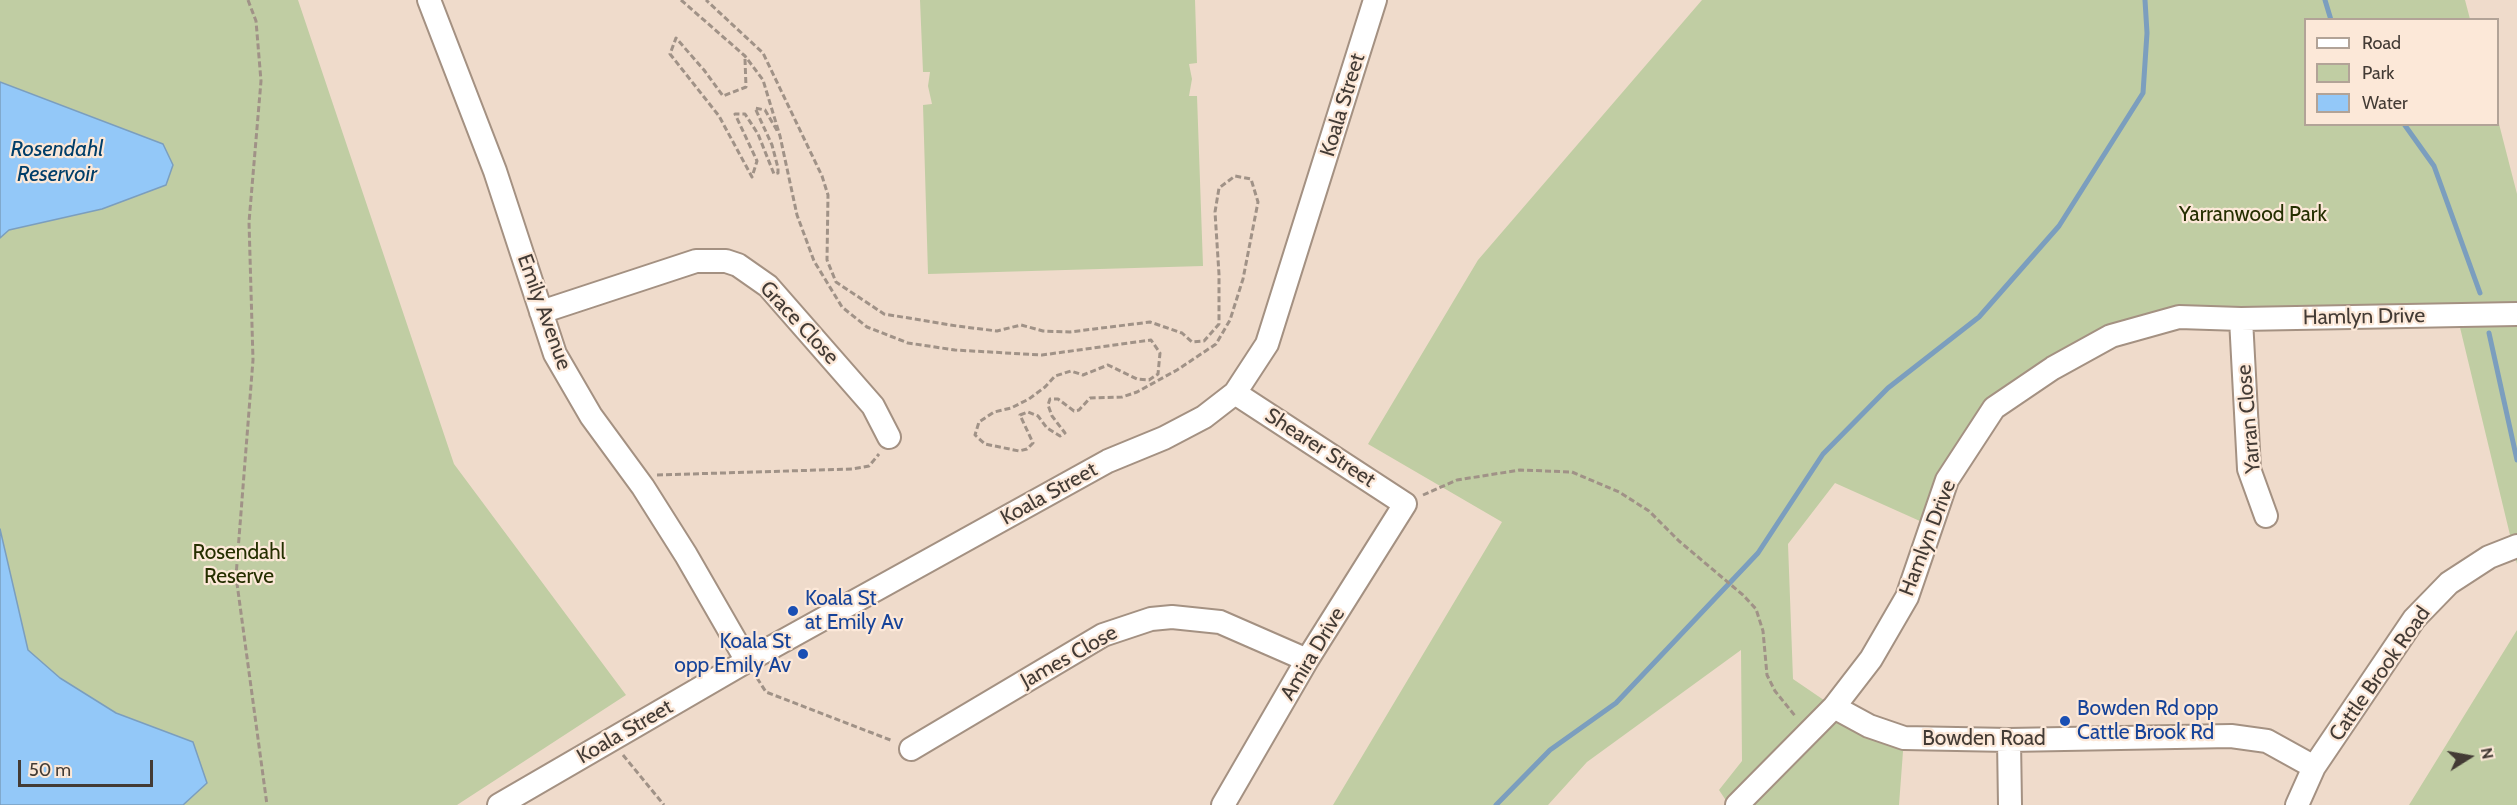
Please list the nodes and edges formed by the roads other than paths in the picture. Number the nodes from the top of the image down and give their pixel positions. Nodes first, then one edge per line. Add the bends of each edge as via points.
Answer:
1 (429, 0) edge
2 (1375, 0) edge
3 (541, 312) junction
4 (2517, 314) edge
5 (2241, 319) junction
6 (1235, 393) junction
7 (889, 437) road end
8 (1405, 504) joint
9 (2265, 516) dead end
10 (2517, 546) edge
11 (1307, 660) junction
12 (747, 661) junction
13 (1834, 707) junction
14 (2009, 740) junction
15 (911, 749) road end
16 (2314, 767) junction
17 (499, 805) edge
18 (1223, 805) edge
19 (1737, 805) edge
20 (2010, 805) edge
21 (2297, 805) edge

1 - 3 street, Emily Avenue via 495,171
2 - 6 street, Koala Street via 1268,344
3 - 7 street, Grace Close via 696,261 738,265 768,286 873,406
3 - 12 street, Emily Avenue via 555,354 572,386 686,555
4 - 5 street, Hamlyn Drive
5 - 9 street, Yarran Close via 2249,469
5 - 13 street, Hamlyn Drive via 2179,317 2111,336 2053,368 1994,408 1947,480 1907,597 1871,659
6 - 8 street, Shearer Street
6 - 12 street, Koala Street via 1204,417 1107,461
8 - 11 street, Amira Drive
10 - 16 street, Cattle Brook Road via 2489,557 2448,583 2414,619
11 - 15 street, James Close via 1220,622 1172,616 1151,619 1102,635
11 - 18 street, Amira Drive
12 - 17 street, Koala Street
13 - 14 street, Bowden Road via 1869,726 1904,738
13 - 19 street, Hamlyn Drive
14 - 16 street, Bowden Road via 2231,736 2267,741
14 - 20 street
16 - 21 street, Cattle Brook Road

